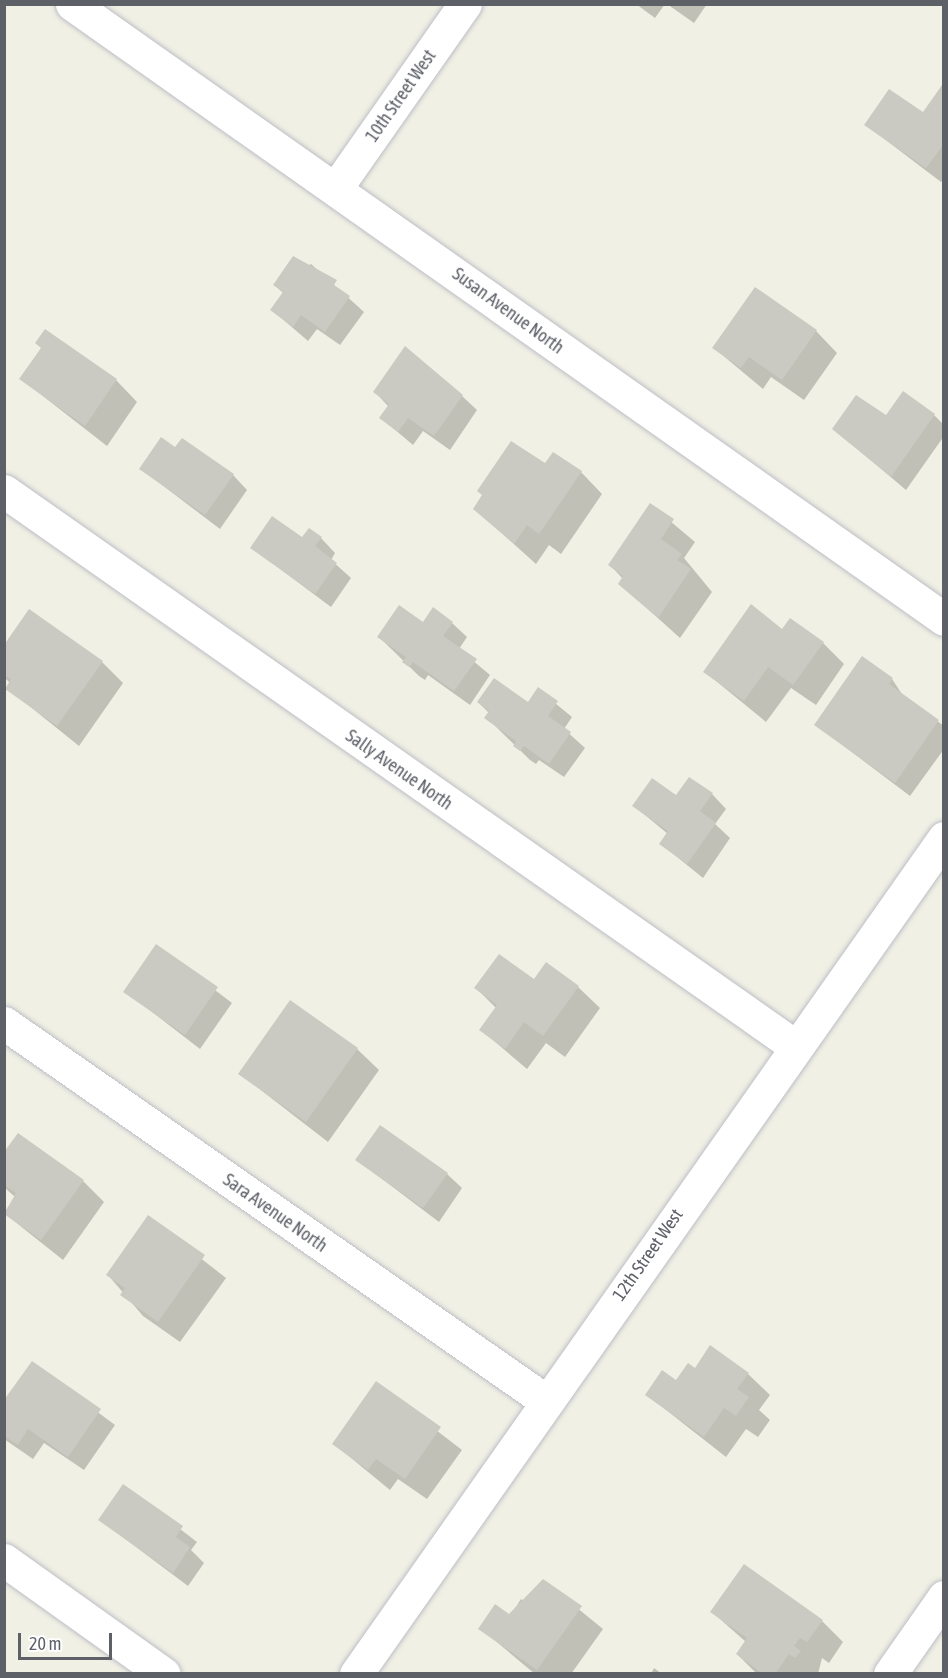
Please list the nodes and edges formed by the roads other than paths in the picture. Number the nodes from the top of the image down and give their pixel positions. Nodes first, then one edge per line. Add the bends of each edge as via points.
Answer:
1 (72, 4) edge
2 (465, 4) edge
3 (336, 188) junction
4 (4, 491) edge
5 (944, 619) edge
6 (944, 838) edge
7 (4, 1023) edge
8 (795, 1046) junction
9 (546, 1401) junction
10 (4, 1560) edge
11 (944, 1598) edge
12 (164, 1674) edge
13 (356, 1674) edge
14 (890, 1674) edge

1 - 3 street, Susan Avenue North
2 - 3 street, 10th Street West
3 - 5 street, Susan Avenue North
4 - 8 street, Sally Avenue North
6 - 8 street, 12th Street West
7 - 9 street, Sara Avenue North
8 - 9 street, 12th Street West
9 - 13 street, 12th Street West
10 - 12 street
11 - 14 street

